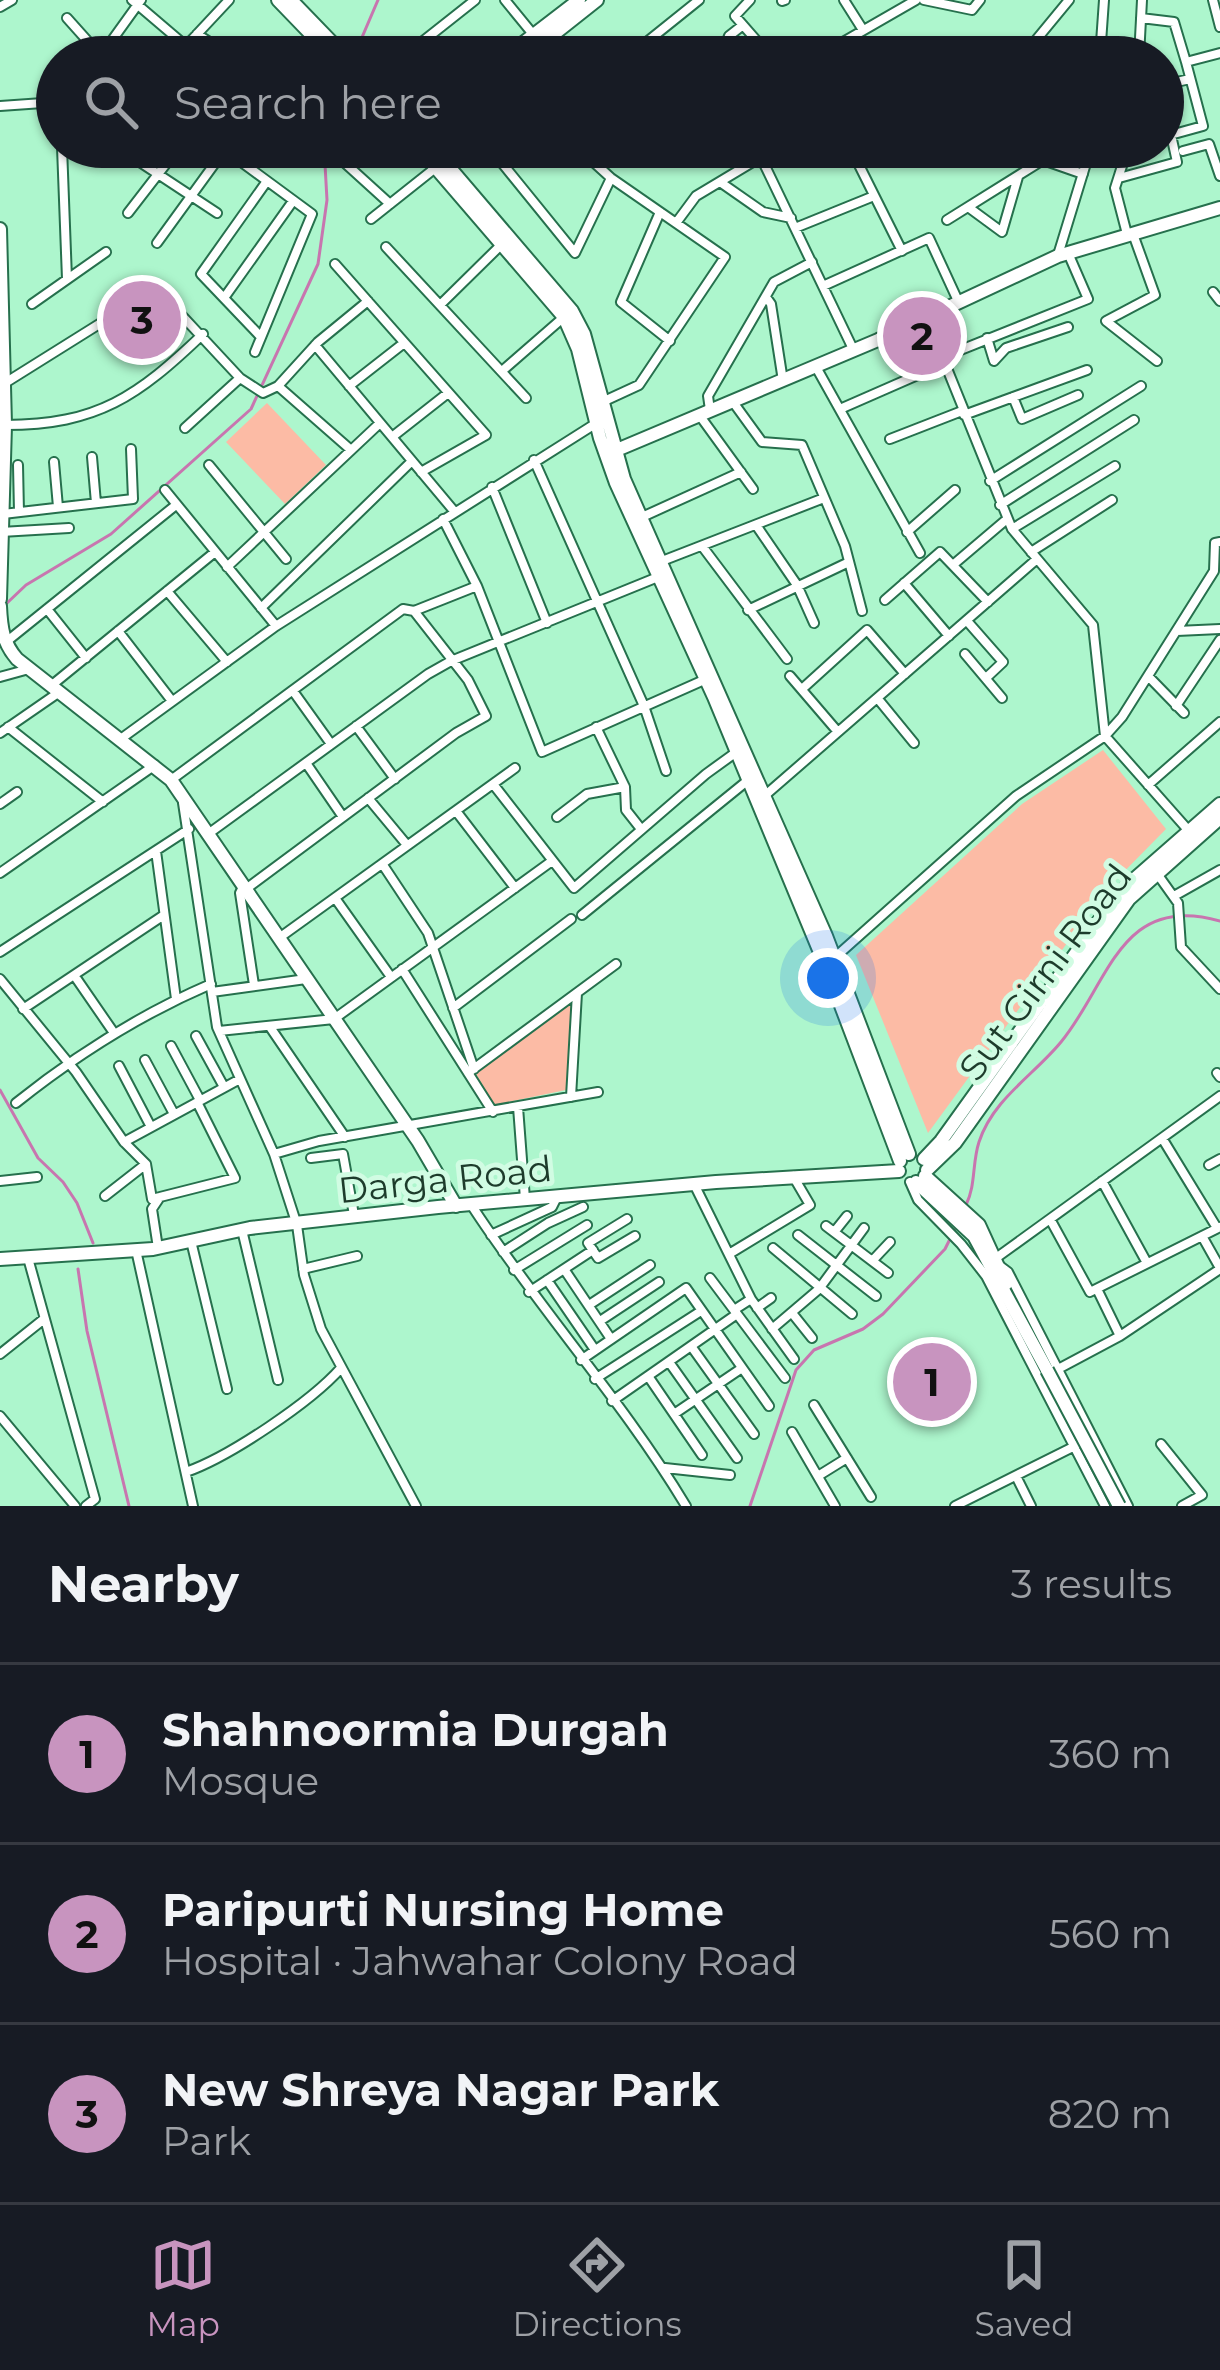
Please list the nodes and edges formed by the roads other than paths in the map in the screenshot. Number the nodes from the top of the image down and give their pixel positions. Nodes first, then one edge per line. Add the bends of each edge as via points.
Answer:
1 (12, 0) edge
2 (229, 0) edge
3 (278, 0) edge
4 (291, 0) edge
5 (475, 0) edge
6 (505, 0) edge
7 (579, 0) edge
8 (597, 0) edge
9 (699, 0) edge
10 (750, 0) edge
11 (844, 0) edge
12 (920, 0) edge
13 (980, 0) edge
14 (1069, 0) edge
15 (1104, 0) edge
16 (1142, 0) edge
17 (1213, 0) edge
18 (137, 1) edge
19 (0, 7) edge
20 (67, 18) dead end
21 (1141, 18) junction
22 (743, 25) junction
23 (1220, 27) edge
24 (863, 30) junction
25 (314, 31) junction
26 (197, 34) joint
27 (83, 36) edge
28 (114, 36) edge
29 (175, 36) edge
30 (200, 36) edge
31 (310, 36) edge
32 (318, 36) edge
33 (320, 36) edge
34 (430, 36) edge
35 (534, 36) edge
36 (541, 36) edge
37 (543, 36) edge
38 (654, 36) edge
39 (729, 36) edge
40 (753, 36) edge
41 (853, 36) edge
42 (1039, 36) edge
43 (1101, 36) edge
44 (1140, 36) edge
45 (1178, 36) edge
46 (1220, 53) edge
47 (1184, 55) edge
48 (1186, 62) junction
49 (1190, 79) junction
50 (1184, 80) edge
51 (36, 103) edge
52 (0, 106) edge
53 (1184, 131) edge
54 (1184, 151) edge
55 (63, 168) edge
56 (146, 168) edge
57 (164, 168) edge
58 (212, 168) edge
59 (251, 168) edge
60 (350, 168) edge
61 (434, 168) edge
62 (444, 168) edge
63 (506, 168) edge
64 (599, 168) edge
65 (744, 168) edge
66 (766, 168) edge
67 (860, 168) edge
68 (1030, 168) edge
69 (1068, 168) edge
70 (1084, 168) edge
71 (1121, 168) edge
72 (1160, 168) edge
73 (1083, 173) junction
74 (1018, 176) junction
75 (1220, 176) edge
76 (157, 177) junction
77 (610, 178) junction
78 (1118, 179) junction
79 (267, 181) junction
80 (720, 182) junction
81 (874, 196) junction
82 (192, 198) junction
83 (293, 201) junction
84 (390, 204) junction
85 (968, 207) junction
86 (1220, 208) edge
87 (660, 212) junction
88 (128, 213) dead end
89 (217, 213) dead end
90 (371, 219) dead end
91 (946, 220) dead end
92 (676, 223) junction
93 (793, 223) junction
94 (0, 229) edge
95 (1130, 234) junction
96 (506, 241) junction
97 (157, 243) dead end
98 (386, 247) dead end
99 (902, 250) junction
100 (0, 252) edge
101 (106, 252) dead end
102 (1063, 255) junction
103 (812, 262) junction
104 (335, 264) dead end
105 (67, 279) junction
106 (823, 286) junction
107 (1213, 292) dead end
108 (766, 297) junction
109 (224, 298) junction
110 (1220, 301) edge
111 (368, 302) junction
112 (959, 303) junction
113 (32, 304) dead end
114 (440, 305) junction
115 (2, 313) edge
116 (568, 314) junction
117 (926, 317) junction
118 (1068, 327) dead end
119 (203, 334) junction
120 (261, 337) junction
121 (987, 338) junction
122 (670, 340) junction
123 (404, 343) junction
124 (315, 345) junction
125 (854, 351) junction
126 (255, 352) dead end
127 (944, 360) junction
128 (1157, 361) dead end
129 (816, 367) junction
130 (1088, 370) dead end
131 (502, 371) junction
132 (239, 378) junction
133 (3, 380) edge
134 (783, 381) junction
135 (278, 386) junction
136 (349, 386) junction
137 (1141, 386) dead end
138 (448, 393) junction
139 (1078, 395) dead end
140 (1013, 397) junction
141 (526, 398) dead end
142 (733, 402) junction
143 (597, 405) junction
144 (840, 409) junction
145 (705, 414) junction
146 (963, 414) junction
147 (1134, 420) dead end
148 (600, 421) junction
149 (380, 423) junction
150 (4, 425) junction
151 (185, 428) dead end
152 (392, 437) junction
153 (890, 439) dead end
154 (131, 449) dead end
155 (351, 450) junction
156 (610, 453) junction
157 (92, 457) dead end
158 (534, 460) junction
159 (412, 461) junction
160 (54, 462) dead end
161 (18, 465) dead end
162 (209, 465) dead end
163 (1115, 466) dead end
164 (421, 472) junction
165 (741, 472) junction
166 (990, 481) junction
167 (492, 487) junction
168 (753, 488) dead end
169 (165, 490) dead end
170 (955, 490) dead end
171 (824, 498) junction
172 (1112, 500) dead end
173 (96, 503) junction
174 (176, 505) junction
175 (1000, 505) junction
176 (58, 507) junction
177 (454, 511) junction
178 (19, 512) junction
179 (3, 514) edge
180 (642, 517) junction
181 (443, 518) junction
182 (1006, 518) junction
183 (756, 525) junction
184 (69, 528) dead end
185 (1012, 530) junction
186 (1, 532) edge
187 (264, 532) junction
188 (907, 532) junction
189 (1220, 542) edge
190 (702, 546) junction
191 (215, 552) junction
192 (920, 553) dead end
193 (1034, 555) junction
194 (286, 559) dead end
195 (662, 561) junction
196 (849, 562) junction
197 (954, 564) junction
198 (227, 566) junction
199 (658, 577) junction
200 (1206, 582) junction
201 (1220, 582) edge
202 (904, 583) junction
203 (797, 585) junction
204 (477, 586) junction
205 (167, 591) junction
206 (885, 600) dead end
207 (988, 602) junction
208 (596, 603) junction
209 (0, 606) edge
210 (261, 608) junction
211 (47, 609) junction
212 (414, 610) junction
213 (748, 610) junction
214 (862, 611) dead end
215 (967, 620) junction
216 (547, 622) junction
217 (814, 623) dead end
218 (276, 626) junction
219 (1220, 629) edge
220 (118, 631) junction
221 (1175, 632) junction
222 (949, 636) junction
223 (1220, 640) edge
224 (5, 643) junction
225 (496, 643) junction
226 (965, 654) dead end
227 (86, 658) junction
228 (787, 659) dead end
229 (451, 661) junction
230 (227, 662) junction
231 (30, 668) junction
232 (905, 674) junction
233 (0, 676) edge
234 (790, 676) dead end
235 (1148, 676) junction
236 (986, 678) junction
237 (704, 680) junction
238 (56, 688) junction
239 (802, 689) junction
240 (293, 691) junction
241 (1002, 698) dead end
242 (878, 699) junction
243 (173, 701) junction
244 (644, 706) junction
245 (1220, 722) edge
246 (356, 726) junction
247 (596, 727) junction
248 (4, 730) edge
249 (838, 732) junction
250 (1105, 736) junction
251 (122, 738) junction
252 (914, 743) dead end
253 (331, 744) junction
254 (735, 753) junction
255 (305, 763) junction
256 (155, 766) junction
257 (515, 768) dead end
258 (666, 771) dead end
259 (394, 779) junction
260 (171, 780) junction
261 (747, 781) junction
262 (494, 784) junction
263 (1148, 785) junction
264 (625, 788) junction
265 (17, 792) dead end
266 (182, 795) junction
267 (368, 799) junction
268 (760, 800) junction
269 (103, 802) junction
270 (0, 804) edge
271 (1220, 804) edge
272 (456, 811) junction
273 (343, 817) junction
274 (557, 817) dead end
275 (1220, 818) edge
276 (204, 828) junction
277 (641, 829) junction
278 (187, 830) junction
279 (1192, 835) junction
280 (407, 845) junction
281 (156, 850) junction
282 (552, 861) junction
283 (382, 865) junction
284 (1154, 869) junction
285 (1220, 871) edge
286 (0, 873) edge
287 (245, 888) junction
288 (515, 888) junction
289 (335, 898) junction
290 (1176, 900) junction
291 (164, 915) junction
292 (582, 915) dead end
293 (571, 919) dead end
294 (279, 938) junction
295 (431, 947) junction
296 (0, 952) edge
297 (830, 961) junction
298 (616, 964) dead end
299 (402, 969) junction
300 (74, 975) junction
301 (391, 977) junction
302 (0, 979) edge
303 (307, 979) junction
304 (254, 985) junction
305 (211, 988) junction
306 (1220, 989) edge
307 (577, 993) junction
308 (176, 999) junction
309 (453, 1008) junction
310 (23, 1009) junction
311 (334, 1019) junction
312 (269, 1026) junction
313 (219, 1031) junction
314 (114, 1033) junction
315 (196, 1036) dead end
316 (171, 1046) dead end
317 (145, 1060) dead end
318 (68, 1062) junction
319 (119, 1066) dead end
320 (471, 1071) junction
321 (240, 1079) junction
322 (224, 1088) junction
323 (598, 1092) dead end
324 (1220, 1096) edge
325 (571, 1097) junction
326 (199, 1101) junction
327 (16, 1103) dead end
328 (518, 1107) junction
329 (493, 1112) junction
330 (174, 1114) junction
331 (151, 1127) junction
332 (409, 1128) junction
333 (345, 1137) junction
334 (1162, 1138) junction
335 (124, 1142) junction
336 (274, 1154) junction
337 (311, 1158) dead end
338 (1220, 1159) edge
339 (903, 1162) junction
340 (146, 1164) junction
341 (1209, 1166) dead end
342 (921, 1174) junction
343 (793, 1176) junction
344 (37, 1177) dead end
345 (0, 1181) edge
346 (1102, 1181) junction
347 (694, 1184) junction
348 (105, 1196) dead end
349 (558, 1196) junction
350 (160, 1197) junction
351 (525, 1199) junction
352 (583, 1200) junction
353 (464, 1205) junction
354 (847, 1216) dead end
355 (355, 1219) junction
356 (1050, 1219) junction
357 (627, 1220) dead end
358 (296, 1225) junction
359 (587, 1225) junction
360 (1219, 1227) edge
361 (864, 1228) dead end
362 (242, 1230) junction
363 (490, 1234) junction
364 (798, 1235) dead end
365 (1202, 1235) junction
366 (635, 1236) dead end
367 (191, 1241) junction
368 (890, 1242) dead end
369 (592, 1245) junction
370 (853, 1245) junction
371 (158, 1248) junction
372 (772, 1248) dead end
373 (136, 1250) junction
374 (503, 1252) junction
375 (729, 1254) junction
376 (357, 1256) dead end
377 (28, 1258) junction
378 (0, 1259) edge
379 (873, 1260) junction
380 (1147, 1264) junction
381 (650, 1265) dead end
382 (837, 1265) junction
383 (999, 1266) junction
384 (303, 1268) junction
385 (564, 1269) junction
386 (1220, 1269) edge
387 (514, 1270) junction
388 (888, 1273) dead end
389 (710, 1278) dead end
390 (547, 1280) junction
391 (659, 1282) dead end
392 (820, 1288) junction
393 (1097, 1289) junction
394 (529, 1292) junction
395 (876, 1296) dead end
396 (771, 1298) dead end
397 (754, 1304) junction
398 (589, 1305) junction
399 (701, 1311) junction
400 (736, 1312) junction
401 (792, 1313) junction
402 (852, 1314) dead end
403 (44, 1319) junction
404 (600, 1322) junction
405 (772, 1329) junction
406 (716, 1330) junction
407 (1120, 1336) junction
408 (812, 1338) dead end
409 (611, 1339) junction
410 (691, 1346) junction
411 (595, 1350) junction
412 (0, 1354) edge
413 (794, 1359) dead end
414 (581, 1360) junction
415 (1042, 1360) junction
416 (669, 1362) junction
417 (340, 1367) junction
418 (1060, 1368) junction
419 (742, 1369) junction
420 (648, 1376) junction
421 (784, 1378) dead end
422 (595, 1379) junction
423 (278, 1380) dead end
424 (718, 1384) junction
425 (227, 1389) dead end
426 (695, 1400) junction
427 (612, 1401) junction
428 (814, 1405) dead end
429 (769, 1406) dead end
430 (674, 1414) junction
431 (0, 1416) edge
432 (792, 1432) dead end
433 (754, 1434) dead end
434 (1092, 1437) junction
435 (1161, 1444) dead end
436 (1075, 1446) junction
437 (702, 1455) dead end
438 (737, 1458) dead end
439 (847, 1458) junction
440 (663, 1468) junction
441 (186, 1472) junction
442 (730, 1475) dead end
443 (818, 1476) junction
444 (1016, 1476) junction
445 (872, 1497) dead end
446 (1194, 1503) edge
447 (75, 1506) edge
448 (86, 1506) edge
449 (194, 1506) edge
450 (416, 1506) edge
451 (686, 1506) edge
452 (836, 1506) edge
453 (955, 1506) edge
454 (1031, 1506) edge
455 (1105, 1506) edge
456 (1124, 1506) edge
457 (1182, 1506) edge

1 - 19 street
2 - 26 street
3 - 25 street
4 - 25 street
5 - 34 street
6 - 35 street
7 - 36 street
8 - 37 street
9 - 38 street
10 - 22 street via 735,16
11 - 24 street
12 - 13 street via 972,10
12 - 24 street
14 - 42 street
15 - 43 street
16 - 21 street
17 - 23 street
18 - 28 street
18 - 29 street
20 - 27 street
21 - 44 street
21 - 45 street via 1174,22
22 - 39 street
22 - 40 street
24 - 41 street
25 - 31 street
25 - 32 street
25 - 33 street
26 - 30 street
46 - 48 street
47 - 48 street
48 - 49 street
49 - 50 street
49 - 53 street via 1203,126
51 - 52 street
54 - 75 street via 1210,144
55 - 105 street
56 - 76 street
57 - 76 street
58 - 82 street
59 - 79 street
60 - 84 street
61 - 84 street
62 - 96 street
63 - 77 street via 575,253
64 - 77 street
65 - 80 street
66 - 93 street
67 - 81 street
68 - 74 street
69 - 73 street
70 - 73 street
71 - 78 street
72 - 78 street
73 - 102 street
74 - 85 street
74 - 85 street via 1002,232
76 - 82 street
76 - 88 street
77 - 87 street
78 - 95 street
79 - 83 street
79 - 109 street via 201,274
80 - 92 street via 696,196
80 - 93 street
81 - 93 street
81 - 99 street
82 - 89 street
82 - 97 street
83 - 109 street
83 - 120 street via 312,214
84 - 90 street
85 - 91 street
86 - 95 street
87 - 92 street
87 - 122 street via 621,302
92 - 122 street via 725,256
93 - 103 street
94 - 100 street
95 - 102 street
95 - 128 street via 1155,295 1106,320
96 - 114 street
96 - 116 street
98 - 114 street
99 - 106 street
99 - 112 street via 928,238
100 - 115 street
101 - 105 street
102 - 112 street
102 - 121 street via 1088,299
103 - 106 street
103 - 108 street via 774,282
104 - 111 street
105 - 113 street
106 - 125 street
107 - 110 street
108 - 134 street
108 - 145 street
109 - 120 street
111 - 123 street
111 - 124 street
112 - 117 street
114 - 131 street
115 - 133 street
116 - 131 street
116 - 143 street via 584,334
117 - 125 street
117 - 127 street
118 - 121 street via 994,361
119 - 132 street
119 - 133 street via 152,291
119 - 150 street via 151,384 98,412 49,425
120 - 126 street
121 - 127 street
122 - 143 street via 639,385
123 - 136 street
123 - 138 street
124 - 135 street
124 - 136 street
125 - 129 street
127 - 144 street
127 - 146 street
129 - 134 street
129 - 144 street
130 - 140 street
131 - 141 street
132 - 135 street via 259,392
132 - 151 street
133 - 150 street
134 - 142 street
135 - 155 street
136 - 149 street
137 - 166 street
138 - 152 street
138 - 164 street via 486,435
139 - 140 street via 1022,419
140 - 146 street
142 - 145 street
142 - 171 street via 762,442 802,446
143 - 148 street
144 - 188 street
145 - 156 street
145 - 165 street
146 - 153 street
146 - 166 street
147 - 175 street
148 - 156 street
148 - 158 street
149 - 152 street
149 - 155 street
150 - 179 street
152 - 159 street
154 - 173 street via 133,499
155 - 187 street
156 - 180 street
156 - 199 street
157 - 173 street
158 - 167 street
158 - 208 street
159 - 164 street
159 - 210 street
160 - 176 street
161 - 178 street
162 - 187 street
163 - 185 street
164 - 177 street
165 - 168 street
165 - 180 street
166 - 175 street
167 - 177 street
167 - 216 street
169 - 174 street
170 - 188 street
171 - 183 street
171 - 196 street
172 - 193 street
173 - 176 street
174 - 191 street
174 - 211 street
175 - 182 street
176 - 178 street
177 - 181 street
178 - 179 street
179 - 186 street
180 - 195 street
181 - 204 street
181 - 218 street
182 - 185 street
182 - 197 street
183 - 190 street
183 - 203 street
184 - 186 street
185 - 193 street
186 - 209 street
187 - 194 street
187 - 198 street
188 - 192 street
189 - 200 street
190 - 195 street
190 - 213 street
191 - 198 street
191 - 205 street
193 - 207 street
193 - 250 street via 1093,625
195 - 268 street
196 - 203 street
196 - 214 street
197 - 202 street via 940,552
197 - 207 street
198 - 210 street
199 - 208 street
199 - 237 street
200 - 201 street
200 - 221 street
202 - 206 street
202 - 222 street
203 - 213 street
203 - 217 street
204 - 212 street
204 - 225 street
205 - 220 street
205 - 230 street
207 - 215 street
208 - 216 street
208 - 244 street
209 - 224 street
210 - 218 street
211 - 224 street
211 - 227 street
212 - 229 street
212 - 240 street via 404,609
213 - 228 street
215 - 222 street
215 - 236 street via 1003,662
216 - 225 street
218 - 230 street
219 - 221 street
220 - 227 street
220 - 243 street
221 - 235 street
222 - 232 street
223 - 235 street via 1180,710
224 - 231 street
225 - 229 street
225 - 247 street via 542,752
226 - 236 street
227 - 238 street
229 - 246 street
229 - 259 street via 486,716
230 - 243 street
231 - 233 street
231 - 238 street
232 - 239 street via 867,630
232 - 242 street
234 - 239 street
235 - 250 street
236 - 241 street
237 - 244 street
237 - 254 street
238 - 248 street
238 - 251 street
239 - 249 street
240 - 253 street
240 - 260 street
242 - 249 street
242 - 252 street
243 - 251 street
244 - 247 street
244 - 258 street
245 - 263 street
246 - 253 street
246 - 259 street
247 - 264 street
248 - 269 street
249 - 268 street
250 - 263 street
250 - 297 street via 1016,796
251 - 256 street
253 - 255 street
254 - 261 street
254 - 277 street
255 - 273 street
255 - 276 street
256 - 260 street
256 - 269 street
257 - 262 street
259 - 267 street
260 - 266 street
261 - 268 street
261 - 292 street
262 - 272 street
262 - 282 street
263 - 279 street
264 - 274 street via 587,794
264 - 277 street via 626,810
265 - 270 street
266 - 276 street
266 - 278 street
267 - 273 street
267 - 280 street
268 - 297 street
269 - 286 street
271 - 279 street
272 - 280 street
272 - 288 street
273 - 287 street
275 - 279 street
276 - 278 street
276 - 287 street
277 - 282 street via 574,888
278 - 281 street
278 - 305 street
279 - 284 street
280 - 283 street
281 - 291 street
281 - 296 street
282 - 288 street
283 - 289 street
283 - 295 street
284 - 290 street
284 - 342 street via 1109,907
285 - 290 street
287 - 294 street
287 - 304 street
288 - 295 street
289 - 294 street
289 - 301 street
290 - 306 street via 1180,946
291 - 300 street
291 - 308 street
293 - 309 street
294 - 303 street
295 - 299 street
295 - 309 street
297 - 339 street
298 - 307 street
299 - 301 street
299 - 320 street
300 - 310 street
300 - 314 street
301 - 311 street
302 - 310 street
303 - 304 street
303 - 311 street
304 - 305 street
305 - 308 street
305 - 313 street
307 - 320 street
307 - 325 street
308 - 314 street
309 - 320 street
310 - 318 street
311 - 312 street
311 - 332 street
312 - 313 street
312 - 333 street
313 - 321 street
314 - 318 street
315 - 322 street
316 - 326 street
317 - 330 street
318 - 327 street
318 - 335 street
319 - 331 street
320 - 329 street
321 - 322 street
321 - 336 street
322 - 326 street
323 - 325 street
324 - 334 street
325 - 328 street
326 - 330 street
326 - 350 street via 235,1178
328 - 329 street
328 - 351 street
329 - 332 street
330 - 331 street
331 - 335 street
332 - 333 street
332 - 353 street
333 - 336 street
334 - 346 street
334 - 360 street
335 - 340 street
336 - 358 street
337 - 355 street via 343,1154
338 - 341 street
339 - 342 street
339 - 342 street
339 - 343 street, Darga Road
340 - 348 street
340 - 350 street via 152,1199
342 - 383 street via 980,1226
342 - 415 street via 929,1194 974,1236
342 - 436 street via 918,1201 986,1276
343 - 347 street, Darga Road
343 - 375 street via 810,1205
344 - 345 street
346 - 356 street
346 - 380 street
347 - 352 street, Darga Road
347 - 375 street
349 - 351 street, Darga Road
349 - 352 street, Darga Road
349 - 363 street via 552,1207
350 - 371 street via 152,1210
351 - 353 street, Darga Road
352 - 359 street
352 - 374 street
353 - 355 street, Darga Road
353 - 363 street
354 - 370 street via 830,1228
355 - 358 street, Darga Road
356 - 383 street
356 - 393 street via 1090,1292
357 - 369 street
358 - 362 street, Darga Road
358 - 384 street
359 - 369 street
359 - 387 street
360 - 365 street
361 - 370 street
362 - 367 street, Darga Road
362 - 423 street
363 - 374 street
364 - 382 street
365 - 380 street
365 - 386 street
366 - 369 street via 598,1258
367 - 371 street, Darga Road
367 - 425 street
368 - 379 street
369 - 385 street
370 - 379 street
370 - 382 street
371 - 373 street, Darga Road
372 - 392 street
373 - 377 street, Darga Road
373 - 441 street
374 - 387 street
375 - 397 street
376 - 384 street
377 - 378 street, Darga Road
377 - 403 street
379 - 388 street
380 - 393 street
381 - 398 street
382 - 392 street
382 - 395 street
383 - 415 street
383 - 418 street
384 - 417 street
385 - 390 street
385 - 398 street
386 - 407 street
387 - 394 street
389 - 400 street
390 - 394 street
390 - 411 street
391 - 404 street
392 - 401 street
392 - 402 street
393 - 407 street
394 - 414 street
396 - 397 street
397 - 400 street
397 - 405 street
398 - 404 street
399 - 406 street
399 - 409 street via 686,1288
399 - 422 street
400 - 406 street
400 - 421 street
401 - 405 street
401 - 408 street
403 - 412 street
403 - 448 street via 95,1499
404 - 409 street
405 - 413 street
406 - 410 street
406 - 419 street
407 - 418 street
409 - 411 street
410 - 416 street
410 - 424 street
411 - 414 street
414 - 422 street
415 - 456 street, bridge
416 - 420 street
416 - 426 street
417 - 441 street via 316,1392
417 - 450 street
418 - 434 street
419 - 424 street
419 - 429 street
420 - 427 street
420 - 430 street
422 - 427 street
424 - 426 street
424 - 433 street
426 - 430 street
426 - 438 street
427 - 440 street
428 - 439 street
430 - 437 street
431 - 447 street
432 - 443 street
434 - 436 street
434 - 456 street
435 - 446 street via 1202,1495
436 - 444 street
436 - 455 street
439 - 443 street
439 - 445 street
440 - 442 street
440 - 451 street
441 - 449 street
443 - 452 street
444 - 453 street
444 - 454 street
446 - 457 street

